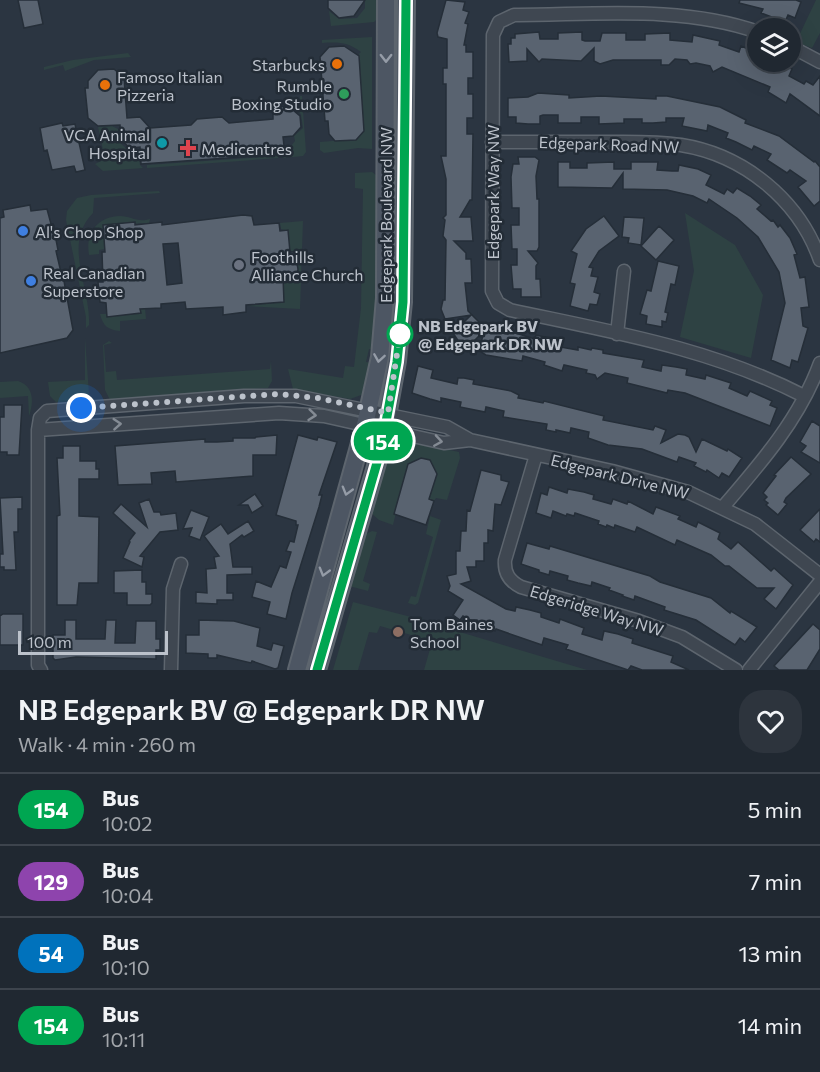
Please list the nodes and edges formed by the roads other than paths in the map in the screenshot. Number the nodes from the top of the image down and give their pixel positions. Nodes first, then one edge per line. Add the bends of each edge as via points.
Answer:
1 (386, 0) edge
2 (406, 0) edge
3 (747, 29) edge
4 (801, 52) edge
5 (820, 62) edge
6 (492, 142) junction
7 (820, 260) edge
8 (624, 272) dead end
9 (617, 333) junction
10 (820, 363) edge
11 (804, 396) junction
12 (367, 417) junction
13 (386, 421) junction
14 (38, 430) junction
15 (536, 455) junction
16 (723, 507) junction
17 (340, 516) junction
18 (360, 521) junction
19 (180, 564) dead end
20 (820, 575) edge
21 (820, 582) edge
22 (40, 670) edge
23 (171, 670) edge
24 (297, 670) edge
25 (317, 670) edge
26 (736, 670) edge
27 (749, 670) edge

1 -> 12 street, Edgepark Boulevard NW via 385,298 380,357
2 - 13 street, Edgepark Boulevard NW via 403,302
3 - 6 street, Edgepark Way NW via 672,15 508,15 493,35
4 - 5 street
6 - 7 street, Edgepark Road NW via 651,142 700,150 744,168 776,192 804,224
6 - 9 street, Edgepark Way NW via 494,298 510,310
8 - 9 street
9 - 11 street, Edgepark Way NW via 720,359
10 - 11 street
11 - 16 street via 773,449
12 - 13 street, Edgepark Drive NW
14 -> 12 street via 279,413
12 - 14 street via 296,396 244,396 53,410 42,414
12 -> 17 street, Edgepark Boulevard NW
13 - 15 street, Edgepark Drive NW via 444,442 470,440
13 - 18 street, Edgepark Boulevard NW
14 - 22 street
15 - 16 street, Edgepark Drive NW via 660,483
15 - 26 street, Edgeridge Way NW via 505,561 510,580 520,587 639,621 682,638
16 - 20 street, Edgepark Drive NW via 773,536
17 - 18 street
17 -> 24 street, Edgepark Boulevard NW
18 - 25 street, Edgepark Boulevard NW
19 - 23 street via 173,589
21 - 27 street

